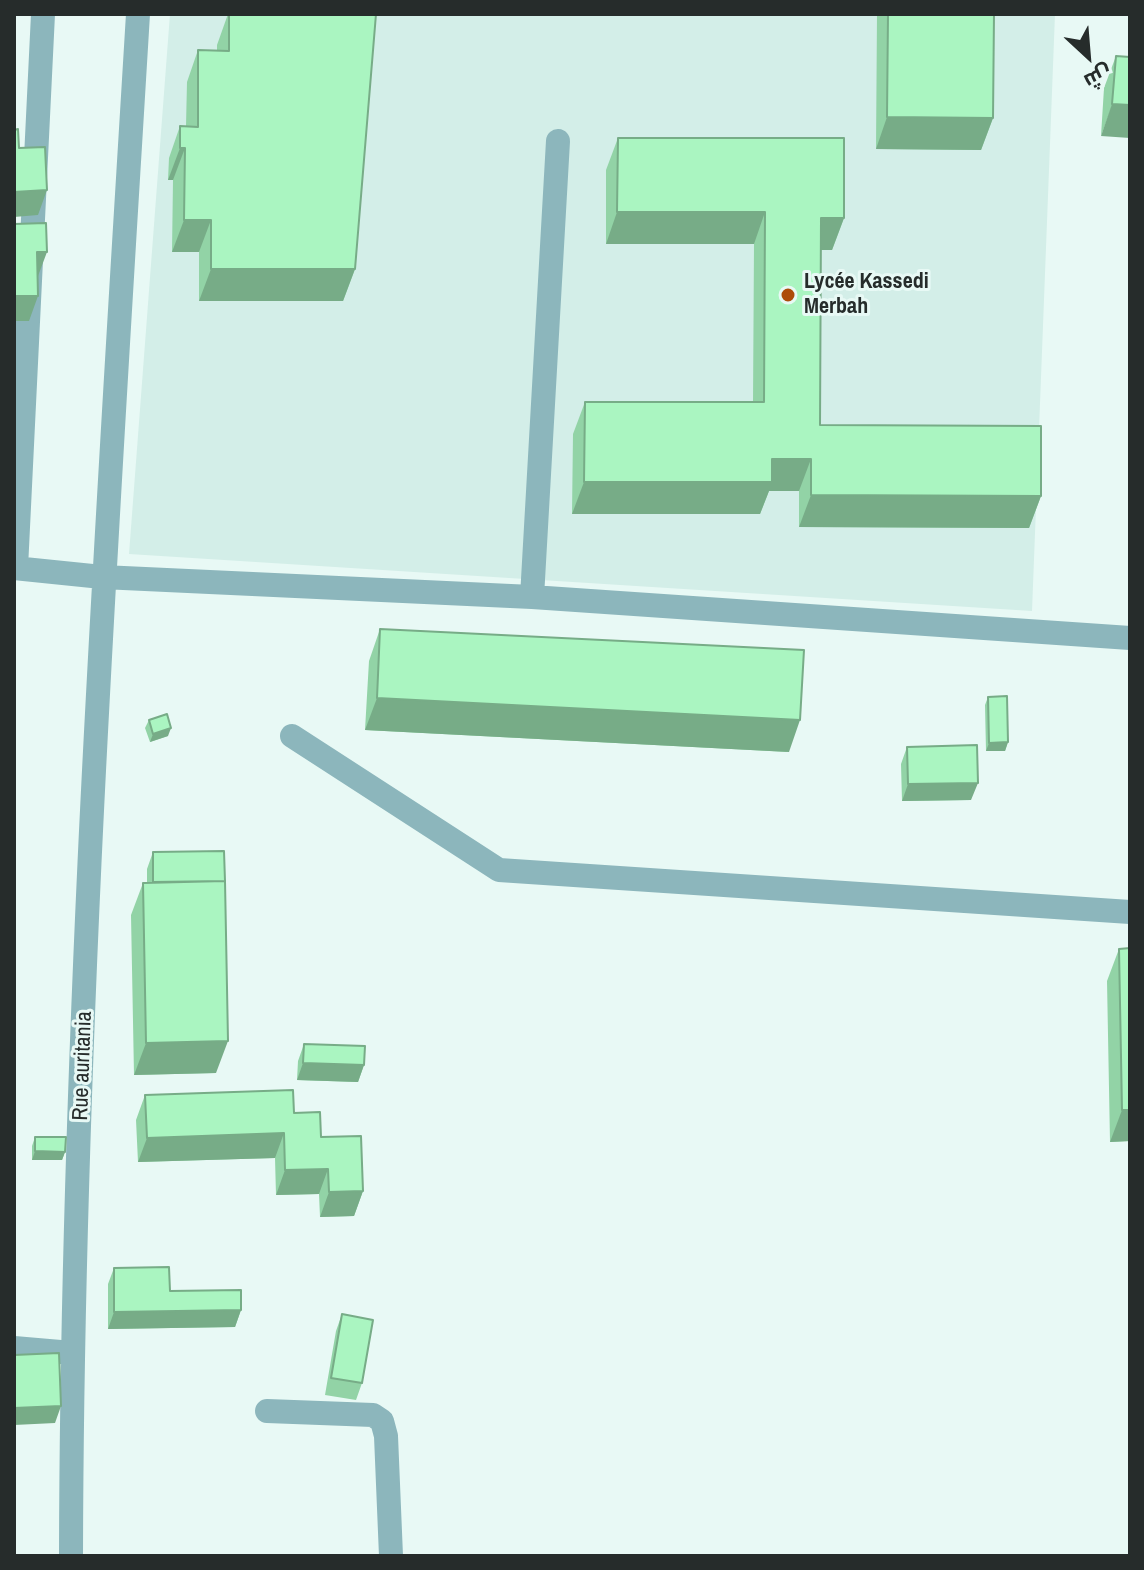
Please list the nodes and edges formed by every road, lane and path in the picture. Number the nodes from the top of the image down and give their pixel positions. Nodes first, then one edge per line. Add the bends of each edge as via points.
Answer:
1 (43, 14) edge
2 (138, 14) edge
3 (26, 136) edge
4 (558, 141) dead end
5 (21, 353) edge
6 (15, 568) edge
7 (102, 577) junction
8 (532, 597) junction
9 (1130, 638) edge
10 (292, 736) dead end
11 (1130, 912) edge
12 (14, 1348) edge
13 (72, 1353) junction
14 (267, 1411) dead end
15 (71, 1556) edge
16 (391, 1556) edge

1 - 3 street
2 - 7 street, Rue auritania
3 - 5 street
4 - 8 street
5 - 6 street
6 - 7 street
7 - 8 street
7 - 13 street, Rue auritania
8 - 9 street
10 - 11 street via 499,870
12 - 13 street
13 - 15 street, Rue auritania
14 - 16 street via 373,1415 382,1421

